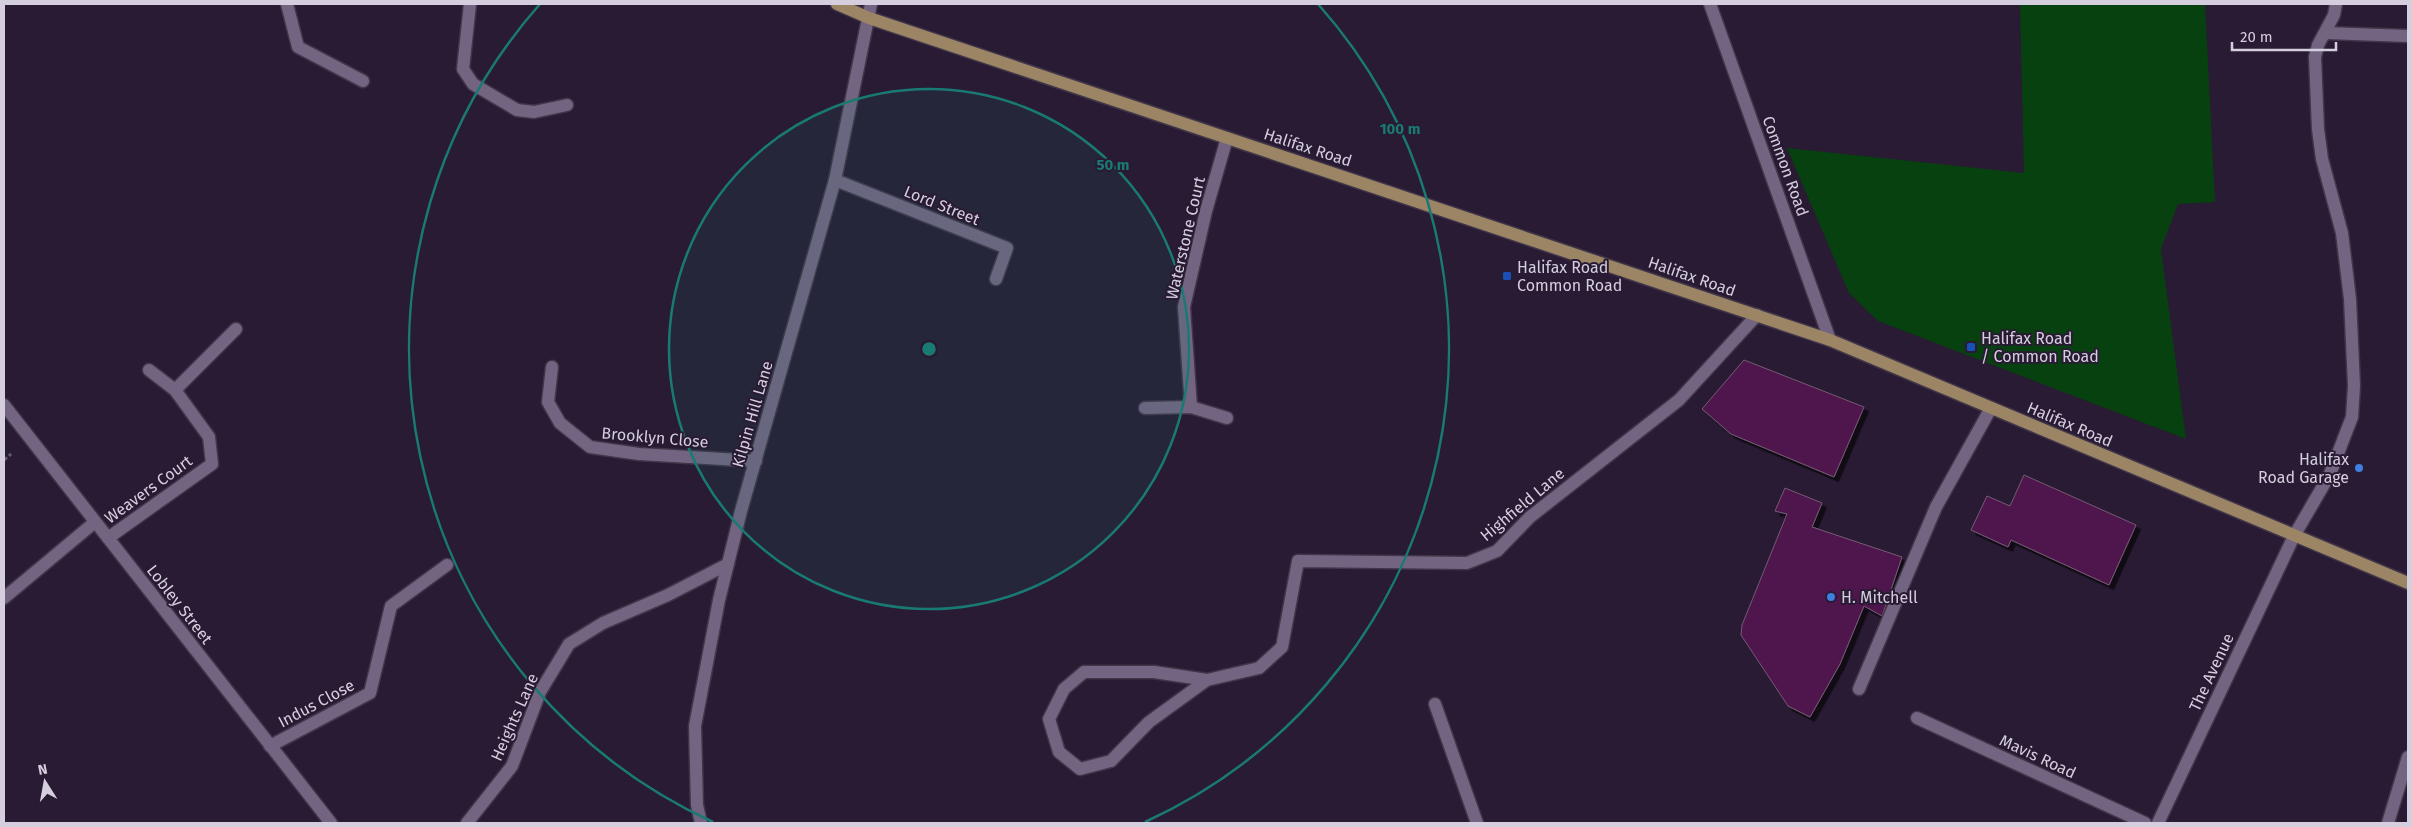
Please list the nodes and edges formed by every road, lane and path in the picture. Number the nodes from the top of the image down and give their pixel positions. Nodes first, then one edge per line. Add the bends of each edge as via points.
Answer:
1 (287, 4) edge
2 (470, 4) edge
3 (836, 4) edge
4 (871, 4) edge
5 (1710, 4) edge
6 (2336, 4) edge
7 (869, 18) junction
8 (2326, 33) junction
9 (2408, 36) edge
10 (363, 81) dead end
11 (567, 106) dead end
12 (1227, 138) junction
13 (835, 180) junction
14 (996, 279) dead end
15 (1757, 315) junction
16 (236, 329) dead end
17 (1830, 340) junction
18 (552, 367) dead end
19 (149, 370) dead end
20 (175, 390) junction
21 (4, 405) edge
22 (1191, 407) junction
23 (1145, 408) dead end
24 (1992, 408) junction
25 (1227, 418) dead end
26 (756, 460) junction
27 (95, 522) junction
28 (2294, 536) junction
29 (108, 538) junction
30 (728, 564) junction
31 (447, 565) dead end
32 (2408, 583) edge
33 (4, 598) edge
34 (1207, 680) junction
35 (1859, 689) dead end
36 (1435, 704) dead end
37 (1917, 718) dead end
38 (270, 746) junction
39 (2408, 757) edge
40 (331, 823) edge
41 (467, 823) edge
42 (701, 823) edge
43 (1477, 823) edge
44 (2145, 823) edge
45 (2158, 823) edge
46 (2388, 823) edge

1 - 10 street via 298,48
2 - 11 street via 463,68 473,84 517,110 534,112
3 - 7 main road, Halifax Road
4 - 7 street, Kilpin Hill Lane
5 - 17 street, Common Road
6 - 8 street, The Avenue
7 - 12 main road, Halifax Road
7 - 13 street, Kilpin Hill Lane
8 - 9 street
8 - 28 street, The Avenue via 2315,57 2318,129 2322,159 2342,233 2350,299 2354,386 2352,418 2330,474
12 - 15 main road, Halifax Road
12 - 22 street, Waterstone Court via 1184,306
13 - 14 street, Lord Street via 1007,248
13 - 26 street, Kilpin Hill Lane
15 - 17 main road, Halifax Road
15 - 34 street, Highfield Lane via 1679,400 1530,517 1497,551 1467,563 1298,560 1282,647 1259,668
16 - 20 street
17 - 24 main road, Halifax Road
18 - 26 street, Brooklyn Close via 548,402 560,422 590,447 639,454
19 - 20 street, Weavers Court
20 - 29 street, Weavers Court via 209,437 212,464
21 - 27 street, Lobley Street
22 - 23 street
22 - 25 street
24 - 28 main road, Halifax Road
24 - 35 street via 1936,507
26 - 30 street, Kilpin Hill Lane
27 - 29 street, Lobley Street
27 - 33 street
28 - 32 main road, Halifax Road
28 - 45 street, The Avenue
29 - 38 street, Lobley Street
30 - 41 street, Heights Lane via 603,623 569,644 540,692 512,766
30 - 42 street, Kilpin Hill Lane via 695,726
31 - 38 street, Indus Close via 391,606 370,692
34 - 34 street, Highfield Lane via 1154,672 1084,672 1064,689 1049,719 1059,752 1080,769 1112,761 1149,722
36 - 43 street
37 - 44 street, Mavis Road
38 - 40 street, Lobley Street
39 - 46 street

